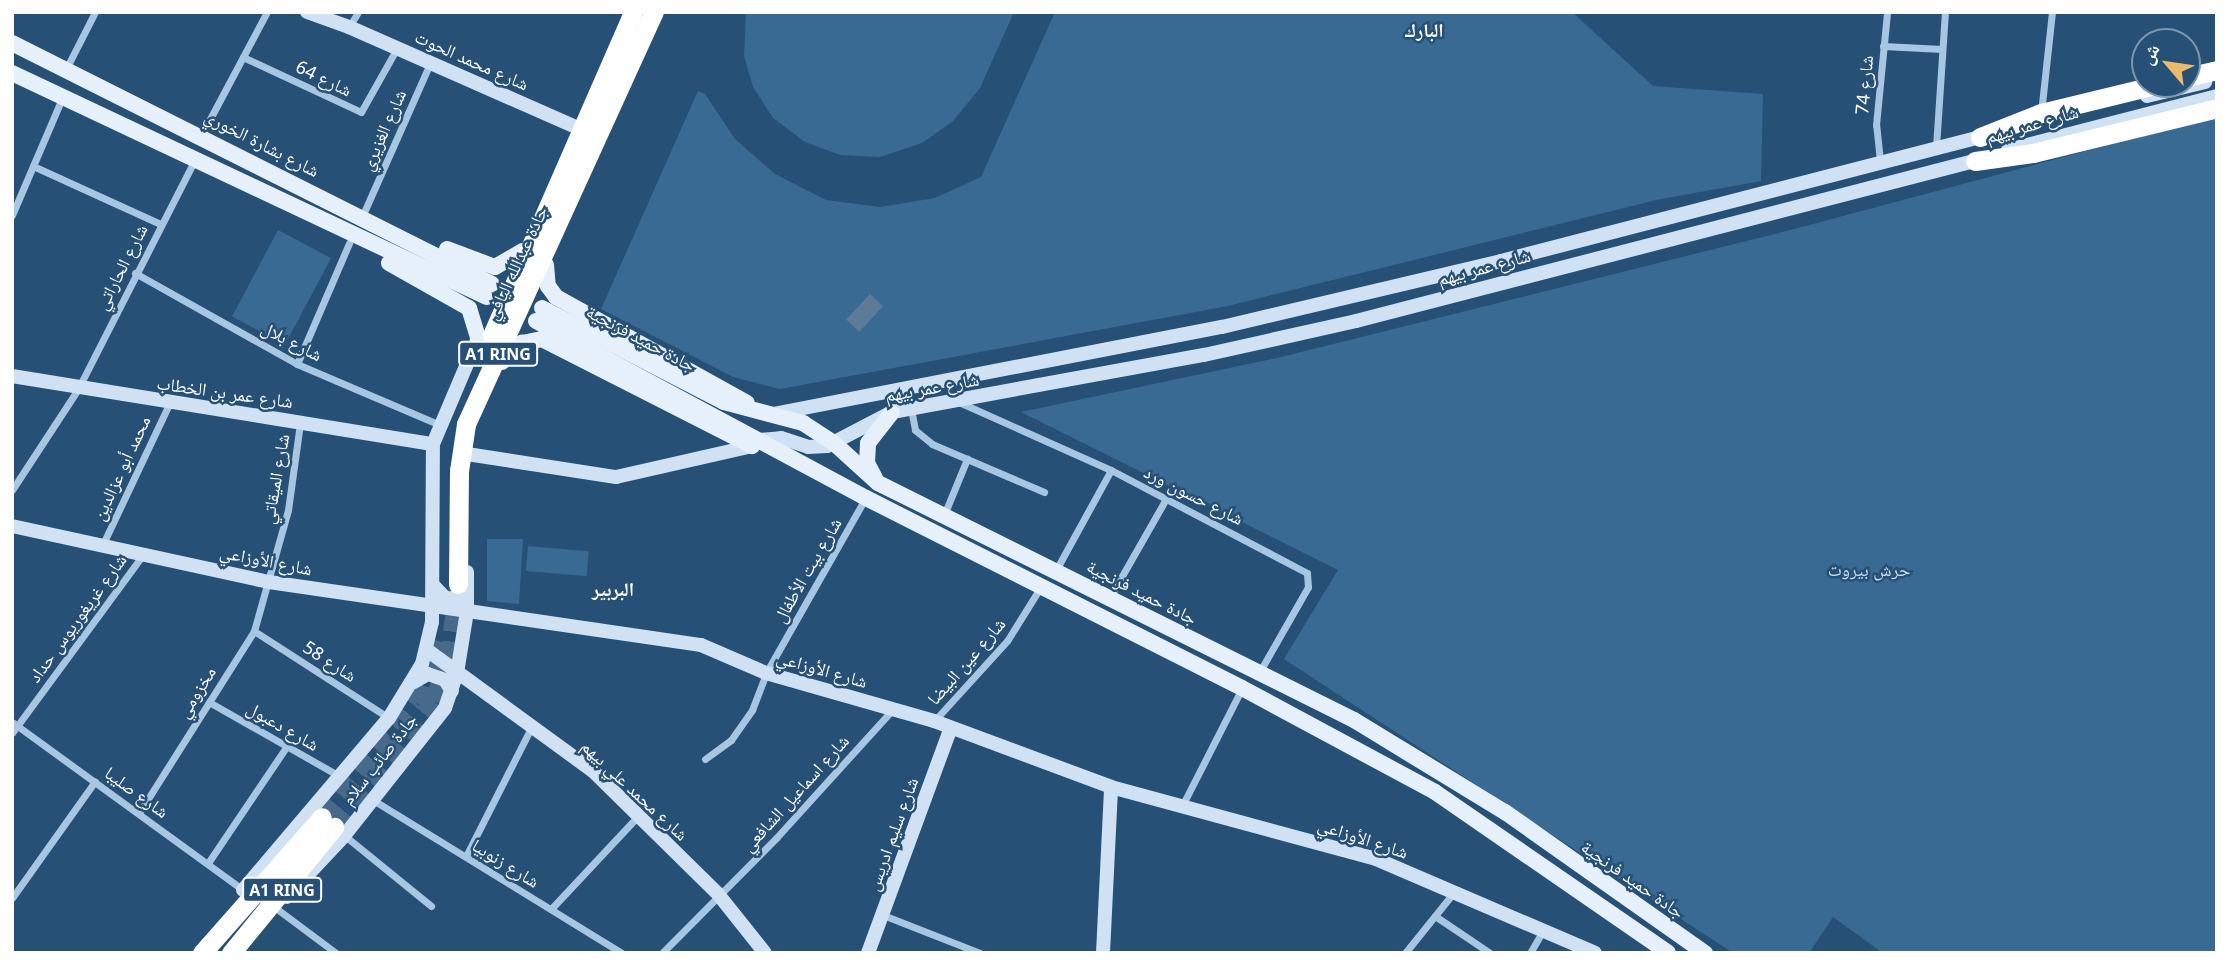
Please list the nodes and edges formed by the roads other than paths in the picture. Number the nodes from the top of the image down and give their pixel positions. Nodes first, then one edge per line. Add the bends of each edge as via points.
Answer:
1 (95, 12) edge
2 (267, 12) edge
3 (307, 12) edge
4 (358, 12) edge
5 (633, 12) edge
6 (654, 12) edge
7 (1887, 12) edge
8 (1945, 12) edge
9 (2052, 12) edge
10 (349, 27) junction
11 (12, 43) edge
12 (1883, 46) junction
13 (397, 48) junction
14 (1942, 49) junction
15 (243, 57) junction
16 (430, 63) junction
17 (67, 68) junction
18 (12, 73) edge
19 (2217, 79) edge
20 (2131, 91) edge
21 (63, 96) junction
22 (2217, 96) edge
23 (2217, 108) edge
24 (2041, 113) junction
25 (202, 134) junction
26 (590, 134) junction
27 (1979, 137) junction
28 (1936, 147) junction
29 (194, 161) junction
30 (1880, 161) junction
31 (1975, 161) junction
32 (33, 166) junction
33 (277, 172) junction
34 (255, 190) junction
35 (547, 206) junction
36 (365, 210) junction
37 (12, 215) edge
38 (160, 224) junction
39 (349, 243) junction
40 (523, 251) junction
41 (546, 265) junction
42 (135, 274) junction
43 (478, 338) junction
44 (502, 362) junction
45 (298, 364) junction
46 (12, 376) edge
47 (948, 380) junction
48 (78, 388) junction
49 (960, 402) junction
50 (169, 404) junction
51 (911, 408) junction
52 (892, 412) junction
53 (767, 413) junction
54 (300, 422) junction
55 (440, 425) junction
56 (756, 443) junction
57 (433, 444) junction
58 (835, 444) junction
59 (467, 454) junction
60 (967, 459) junction
61 (1111, 470) junction
62 (878, 483) junction
63 (12, 490) edge
64 (1044, 492) dead end
65 (866, 498) junction
66 (1166, 499) junction
67 (944, 515) junction
68 (12, 526) edge
69 (102, 547) junction
70 (142, 556) junction
71 (1056, 570) junction
72 (269, 582) junction
73 (451, 585) junction
74 (1041, 586) junction
75 (1110, 597) junction
76 (432, 607) junction
77 (467, 611) junction
78 (254, 631) junction
79 (427, 650) junction
80 (457, 673) junction
81 (766, 673) junction
82 (1259, 673) junction
83 (413, 684) junction
84 (1242, 688) junction
85 (452, 691) junction
86 (209, 702) junction
87 (892, 709) junction
88 (389, 719) junction
89 (934, 721) junction
90 (532, 725) junction
91 (14, 727) edge
92 (951, 728) junction
93 (287, 746) junction
94 (705, 759) dead end
95 (340, 777) junction
96 (95, 781) junction
97 (1111, 787) junction
98 (373, 800) junction
99 (1182, 806) junction
100 (139, 813) junction
101 (637, 817) junction
102 (334, 827) junction
103 (466, 856) junction
104 (208, 863) junction
105 (243, 890) junction
106 (1455, 891) junction
107 (718, 894) junction
108 (12, 898) edge
109 (431, 906) dead end
110 (277, 909) junction
111 (551, 909) junction
112 (883, 915) junction
113 (1435, 916) junction
114 (1542, 932) junction
115 (1649, 946) edge
116 (1701, 952) edge
117 (196, 953) edge
118 (202, 953) edge
119 (233, 953) edge
120 (336, 953) edge
121 (622, 953) edge
122 (662, 953) edge
123 (765, 953) edge
124 (868, 953) edge
125 (980, 953) edge
126 (1103, 953) edge
127 (1405, 953) edge
128 (1490, 953) edge
129 (1530, 953) edge
130 (1594, 953) edge
131 (1668, 953) edge

1 - 17 street
2 - 15 street
3 - 10 street, شارع محمد الحوت
4 - 10 street
5 - 26 highway, جادة عبدالله اليافي / A1 RING
6 - 26 highway, جادة عبدالله اليافي / A1 RING
7 - 12 street, شارع 74
8 - 14 street
9 - 24 street
10 - 13 street, شارع محمد الحوت
11 - 17 main road, شارع بشارة الخوري
12 - 14 street
12 - 30 street, شارع 74 via 1876,125
13 - 15 street, شارع 64 via 361,112
13 - 16 street, شارع محمد الحوت
14 - 28 street
15 - 25 street
16 - 26 street, شارع محمد الحوت
16 - 36 street, شارع الغزيري
17 - 25 main road, شارع بشارة الخوري
18 - 21 main road, شارع بشارة الخوري
19 - 27 street, شارع عمر بيهم
20 - 24 highway
21 - 29 main road, شارع بشارة الخوري
21 - 32 street
22 - 31 street, شارع عمر بيهم
23 - 31 highway via 2034,153
24 - 27 highway
25 - 33 main road, شارع بشارة الخوري
26 - 35 highway, جادة عبدالله اليافي / A1 RING
26 - 41 highway
26 - 73 highway, جادة عبدالله اليافي / A1 RING via 466,424
27 - 28 street, شارع عمر بيهم
28 - 30 street, شارع عمر بيهم
29 - 34 main road, شارع بشارة الخوري
29 - 38 street, شارع الحاراتي
30 - 47 street, شارع عمر بيهم via 1501,261 1222,327
31 - 49 street, شارع عمر بيهم via 1356,321
32 - 37 street
32 - 38 street
33 - 34 main road, شارع بشارة الخوري via 489,290
33 - 36 main road
34 - 39 main road
35 - 40 highway
35 - 73 highway, جادة عبدالله اليافي / A1 RING via 450,433
36 - 40 main road via 486,265 506,265
38 - 42 street, شارع الحاراتي
39 - 43 main road via 463,303 475,317
39 - 45 street
40 - 43 highway
41 - 44 highway
41 - 53 main road via 548,286 556,297
42 - 45 street, شارع بلال
42 - 48 street, شارع الحاراتي
43 - 55 street, جادة عبدالله اليافي
44 - 56 main road via 522,343 542,339
44 - 59 street, جادة عبدالله اليافي via 469,434
45 - 55 street, شارع بلال
46 - 48 street, شارع عمر بن الخطاب
47 - 49 street
47 - 53 street, شارع عمر بيهم
48 - 50 street, شارع عمر بن الخطاب
48 - 63 street, شارع الحاراتي
49 - 51 street, شارع عمر بيهم
49 - 61 street, شارع حسون ورد
50 - 54 street, شارع عمر بن الخطاب
50 - 69 street, محمد أبو عزالدين
51 - 52 street, شارع عمر بيهم
51 - 60 street via 912,423 920,436
52 - 58 street, شارع عمر بيهم
52 - 62 main road via 867,449 867,463
53 - 56 main road, جادة حميد فرنجية via 724,402 540,314
53 - 58 main road, جادة حميد فرنجية via 803,423
54 - 57 street, شارع عمر بن الخطاب
54 - 72 street, شارع الميقاتي via 288,510
55 - 57 street, جادة عبدالله اليافي
56 - 58 street via 781,438 818,447
56 - 59 street via 616,477
56 - 65 main road via 793,468 817,472
57 - 73 street, جادة عبدالله اليافي
58 - 62 main road, جادة حميد فرنجية
59 - 73 street, جادة عبدالله اليافي
60 - 64 street
60 - 67 street
61 - 66 street, شارع حسون ورد
61 - 71 street
62 - 67 main road, جادة حميد فرنجية
65 - 74 main road
65 - 81 street, شارع بيت الأطفال
66 - 75 street
66 - 82 street, شارع حسون ورد via 1310,577
67 - 71 main road, جادة حميد فرنجية
68 - 69 street, شارع الأوزاعي
69 - 70 street, شارع الأوزاعي
70 - 72 street, شارع الأوزاعي
70 - 91 street, شارع غريغوريوس حداد
71 - 75 main road, جادة حميد فرنجية
72 - 76 street, شارع الأوزاعي
72 - 78 street, مخزومي
73 - 76 street, جادة عبدالله اليافي
73 - 77 street, جادة عبدالله اليافي
74 - 84 main road
74 - 89 street, شارع عين البيضا via 1007,641
75 - 82 main road, جادة حميد فرنجية
76 - 77 street, شارع الأوزاعي
76 - 79 street, جادة صائب سلام
77 - 80 street, جادة صائب سلام
77 - 81 street, شارع الأوزاعي via 701,645
78 - 86 street, مخزومي
78 - 88 street, شارع 58
79 - 80 street, شارع محمد علي بيهم
79 - 83 street, جادة صائب سلام
80 - 85 street, جادة صائب سلام
80 - 90 street, شارع محمد علي بيهم
81 - 87 street, شارع الأوزاعي
81 - 94 street, شارع بيت الأطفال via 738,733
82 - 116 main road, جادة حميد فرنجية via 1354,720 1472,791
83 - 85 street via 428,674 445,680
83 - 88 street, جادة صائب سلام
84 - 99 street
84 - 115 main road via 1468,812
85 - 98 street, جادة صائب سلام via 446,708
86 - 93 street, شارع دعبول
86 - 100 street, مخزومي
87 - 89 street, شارع الأوزاعي
87 - 107 street, شارع اسماعيل الشافعي via 777,837
88 - 95 street, جادة صائب سلام
89 - 92 street, شارع الأوزاعي
90 - 101 street, شارع محمد علي بيهم via 593,771
90 - 103 street
91 - 96 street, شارع صليبا
92 - 97 street, شارع الأوزاعي
92 - 112 street, شارع سليم ادريس
93 - 95 street, شارع دعبول
93 - 104 street
95 - 105 street, جادة صائب سلام
96 - 100 street, شارع صليبا
96 - 108 street
97 - 99 street, شارع الأوزاعي
97 - 126 street
98 - 102 street, جادة صائب سلام
98 - 103 street, شارع زنوبيا
99 - 106 street, شارع الأوزاعي via 1376,859
100 - 104 street, شارع صليبا
101 - 107 street, شارع محمد علي بيهم
101 - 111 street
102 - 109 street
102 - 110 street, جادة صائب سلام
102 - 118 highway, جادة صائب سلام / A1 RING
102 - 119 highway, جادة صائب سلام / A1 RING
103 - 111 street, شارع زنوبيا
104 - 105 street, شارع صليبا
105 - 117 highway
106 - 113 street
106 - 114 street, شارع الأوزاعي
107 - 122 street, شارع اسماعيل الشافعي
107 - 123 street, شارع محمد علي بيهم
110 - 119 highway
110 - 120 street
111 - 121 street, شارع زنوبيا
112 - 124 street, شارع سليم ادريس
112 - 125 street
113 - 127 street
113 - 128 street
114 - 129 street
114 - 130 street, شارع الأوزاعي
115 - 131 main road

